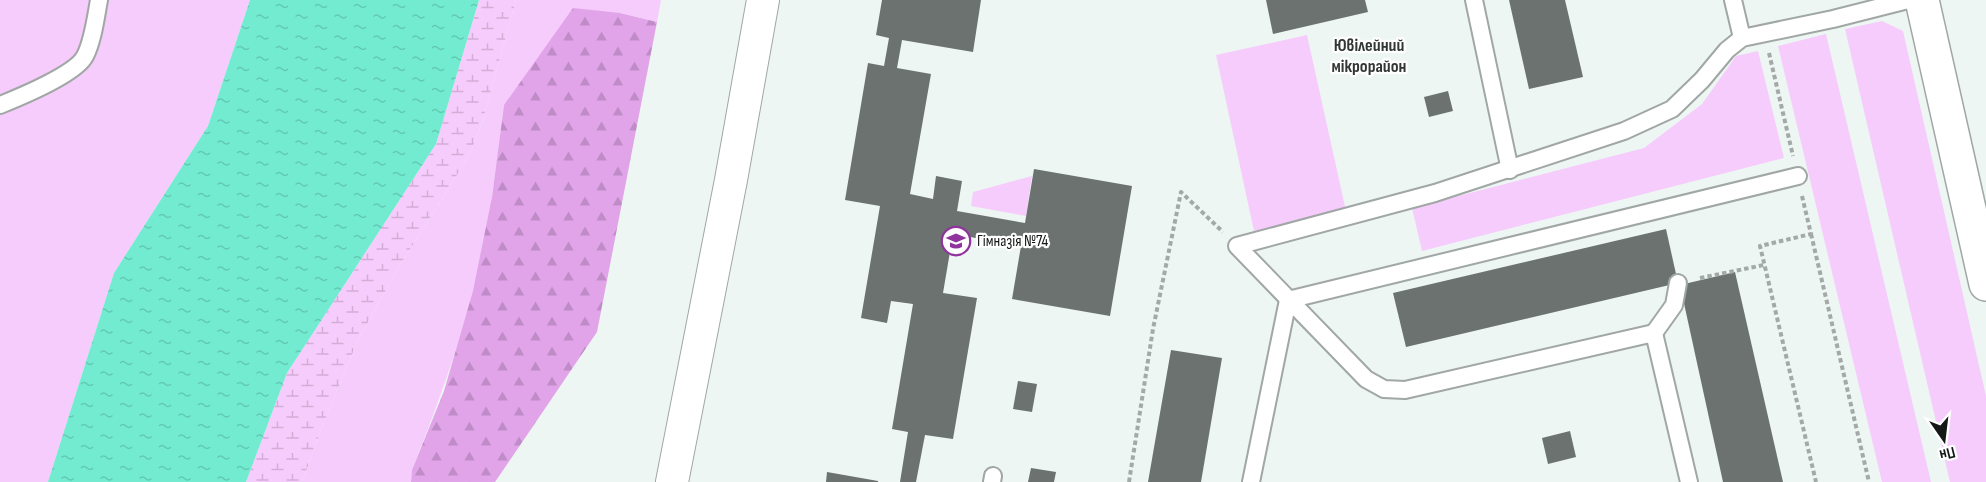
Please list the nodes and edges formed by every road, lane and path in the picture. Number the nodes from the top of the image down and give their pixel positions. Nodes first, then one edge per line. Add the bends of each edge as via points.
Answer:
1 (99, 0) edge
2 (763, 0) edge
3 (1474, 0) edge
4 (1733, 0) edge
5 (1908, 0) edge
6 (1922, 0) edge
7 (1765, 34) junction
8 (1742, 38) junction
9 (0, 105) edge
10 (1510, 170) junction
11 (1798, 176) junction
12 (1812, 234) junction
13 (1237, 246) junction
14 (1764, 264) junction
15 (1678, 283) joint
16 (1986, 284) edge
17 (1288, 300) junction
18 (1654, 333) junction
19 (672, 482) edge
20 (1129, 482) edge
21 (1251, 482) edge
22 (1689, 482) edge
23 (1816, 482) edge
24 (1869, 482) edge

1 - 9 lane via 85,57 64,75
2 - 19 street
3 - 10 lane
4 - 8 lane
5 - 7 lane
6 - 16 main road
7 - 8 lane
7 - 11 path
8 - 10 lane via 1672,109 1624,131
10 - 13 lane
11 - 12 path
11 - 17 lane
12 - 14 path via 1760,246
12 - 24 path
13 - 17 lane
13 - 20 path via 1181,192 1153,329
14 - 15 path
14 - 23 path
15 - 18 lane via 1674,305
17 - 18 lane via 1366,379 1384,389 1405,390
17 - 21 lane
18 - 22 lane

